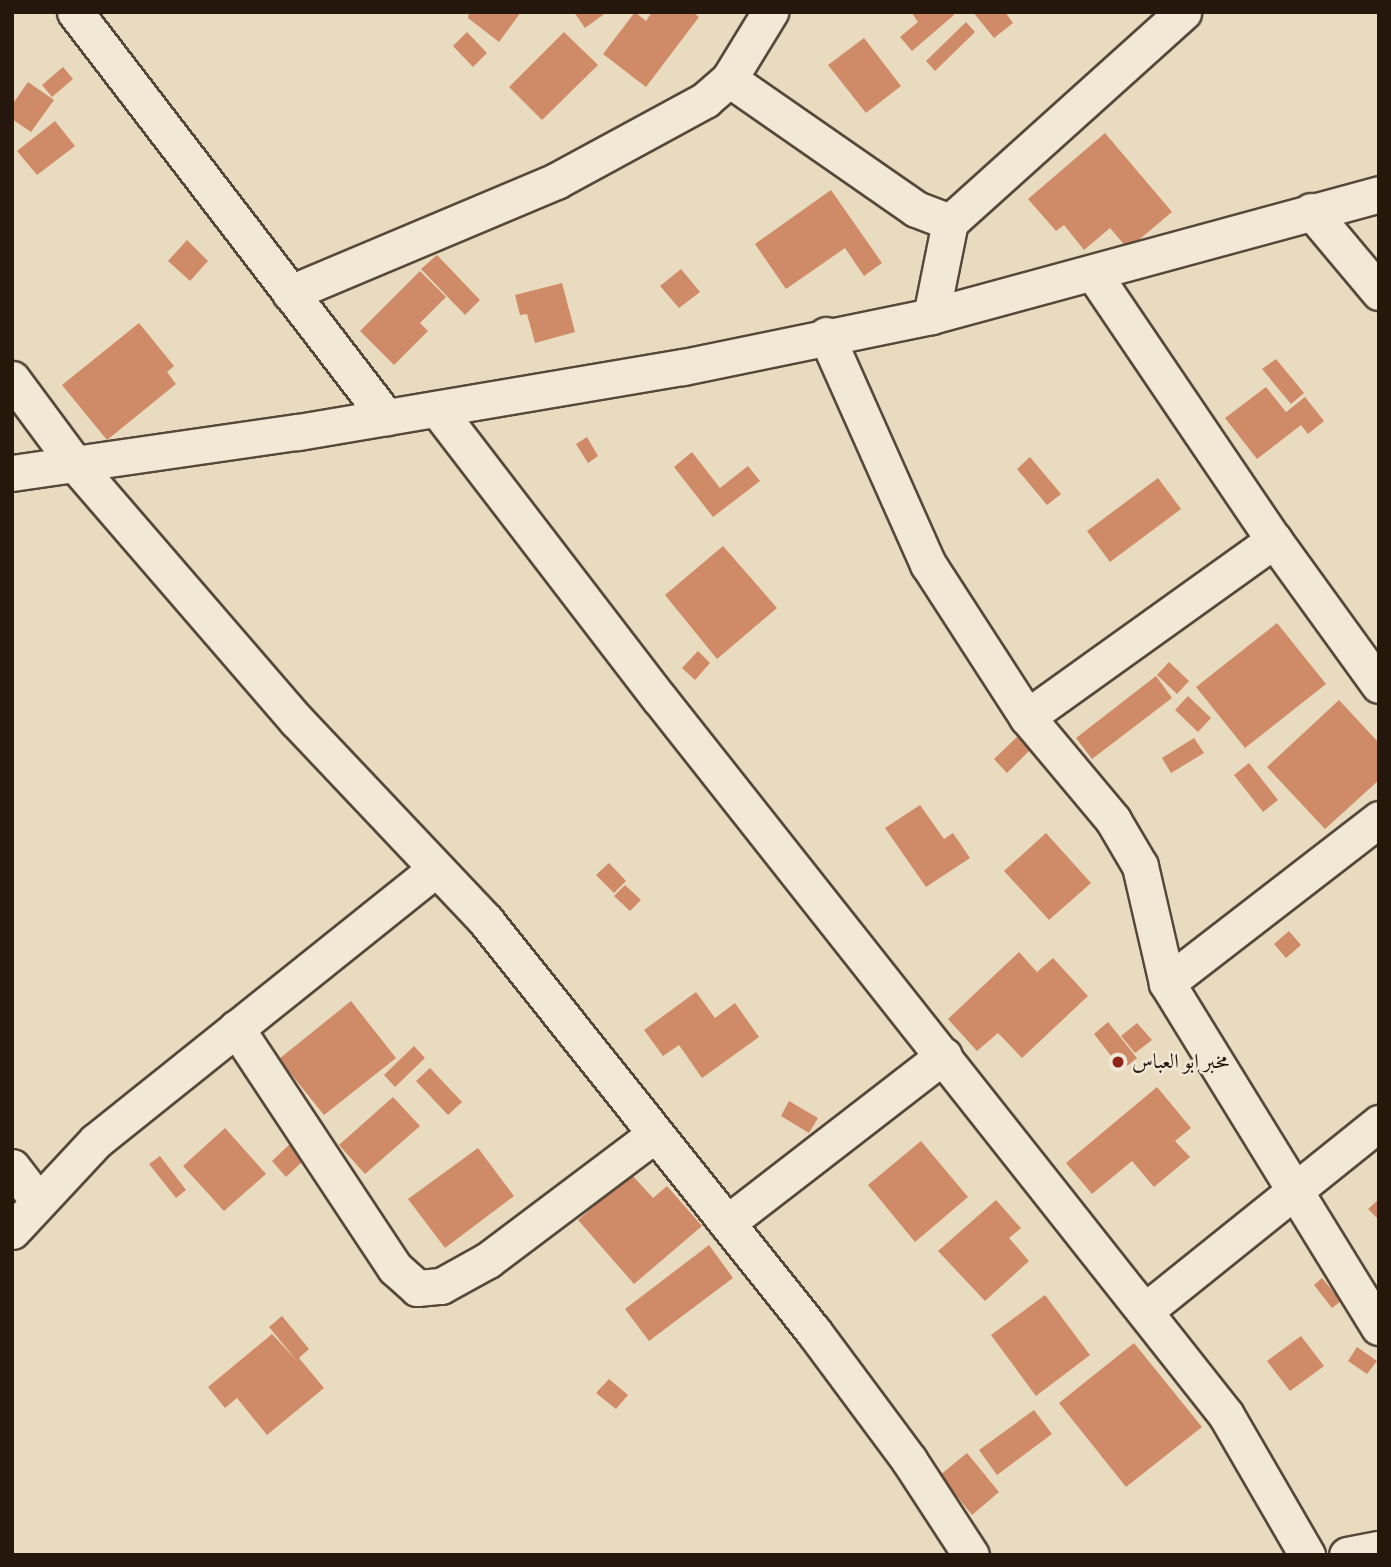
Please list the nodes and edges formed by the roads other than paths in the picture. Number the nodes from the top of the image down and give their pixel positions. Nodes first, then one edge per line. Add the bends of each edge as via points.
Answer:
1 (75, 12) edge
2 (769, 12) edge
3 (1183, 12) edge
4 (729, 79) junction
5 (1379, 194) edge
6 (1311, 211) junction
7 (950, 222) junction
8 (1093, 273) junction
9 (1379, 292) edge
10 (290, 293) junction
11 (931, 316) junction
12 (826, 335) junction
13 (12, 379) edge
14 (437, 408) junction
15 (386, 417) junction
16 (75, 464) junction
17 (12, 473) edge
18 (1274, 540) junction
19 (1379, 685) edge
20 (1027, 717) junction
21 (1379, 819) edge
22 (436, 869) junction
23 (1167, 983) junction
24 (236, 1028) junction
25 (944, 1055) junction
26 (1379, 1123) edge
27 (656, 1134) junction
28 (12, 1167) edge
29 (1297, 1190) junction
30 (39, 1202) junction
31 (727, 1223) junction
32 (12, 1231) edge
33 (1145, 1311) junction
34 (1379, 1327) edge
35 (1379, 1549) edge
36 (971, 1555) edge
37 (1307, 1555) edge
38 (1347, 1555) edge

1 - 10 street
2 - 4 street
3 - 7 street
4 - 7 street via 916,209
4 - 10 street via 705,100 556,181
5 - 6 street
6 - 8 street
6 - 9 street
7 - 11 street
8 - 11 street
8 - 18 street
10 - 15 street
11 - 12 street
12 - 14 street via 683,367
12 - 20 street via 928,564
13 - 16 street
14 - 15 street
14 - 25 street via 659,698
15 - 16 street
16 - 17 street
16 - 22 street via 296,721
18 - 19 street
18 - 20 street
20 - 23 street via 1113,820 1140,866
21 - 23 street
22 - 24 street
22 - 27 street via 486,921
23 - 29 street
24 - 27 street via 395,1268 417,1288 442,1286 488,1260
24 - 30 street via 96,1141
25 - 31 street
25 - 33 street
26 - 29 street
27 - 31 street
28 - 30 street
29 - 33 street
29 - 34 street
30 - 32 street
31 - 36 street via 909,1460
33 - 37 street via 1226,1415
35 - 38 street

